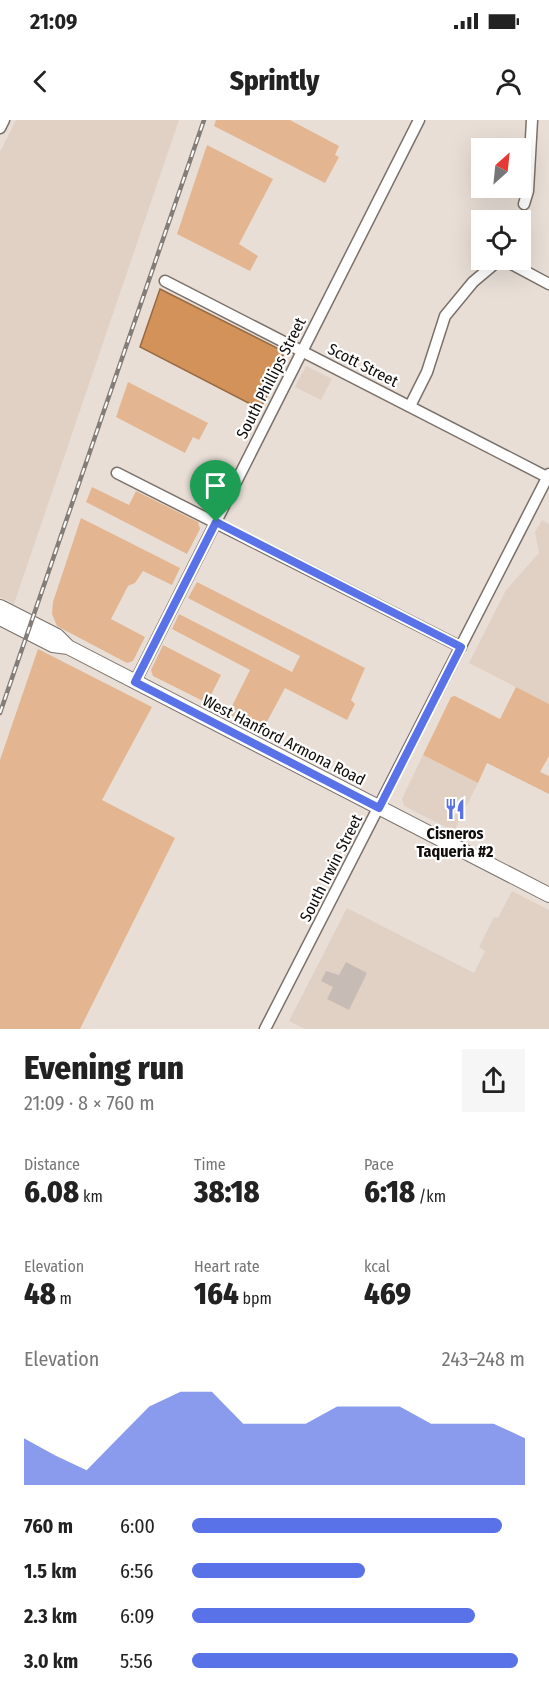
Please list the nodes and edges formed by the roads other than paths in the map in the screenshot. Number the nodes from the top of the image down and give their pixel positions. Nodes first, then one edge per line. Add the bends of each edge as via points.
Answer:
1 (4, 120) edge
2 (419, 120) edge
3 (532, 120) edge
4 (0, 128) edge
5 (524, 204) dead end
6 (487, 270) edge
7 (523, 270) edge
8 (165, 281) dead end
9 (549, 284) edge
10 (302, 350) junction
11 (410, 406) junction
12 (117, 473) dead end
13 (548, 475) edge
14 (216, 522) junction
15 (0, 607) edge
16 (0, 618) edge
17 (68, 647) junction
18 (461, 647) junction
19 (135, 682) junction
20 (379, 808) junction
21 (549, 895) edge
22 (268, 1024) edge

1 - 4 street
2 - 10 street, South Phillips Street
3 - 5 street
6 - 11 street via 445,316 427,372
7 - 9 street
8 - 10 street, Scott Street
10 - 11 street, Scott Street
10 - 14 street, South Phillips Street
11 - 13 street, Scott Street
12 - 14 street
13 - 18 street, South Irwin Street
14 - 18 street
14 - 19 street, South Phillips Street
15 - 17 main road via 57,636
16 - 17 main road via 53,645
17 - 19 main road, West Hanford Armona Road
18 - 20 street, South Irwin Street
19 - 20 main road, West Hanford Armona Road
20 - 21 main road, West Hanford Armona Road
20 - 22 street, South Irwin Street

